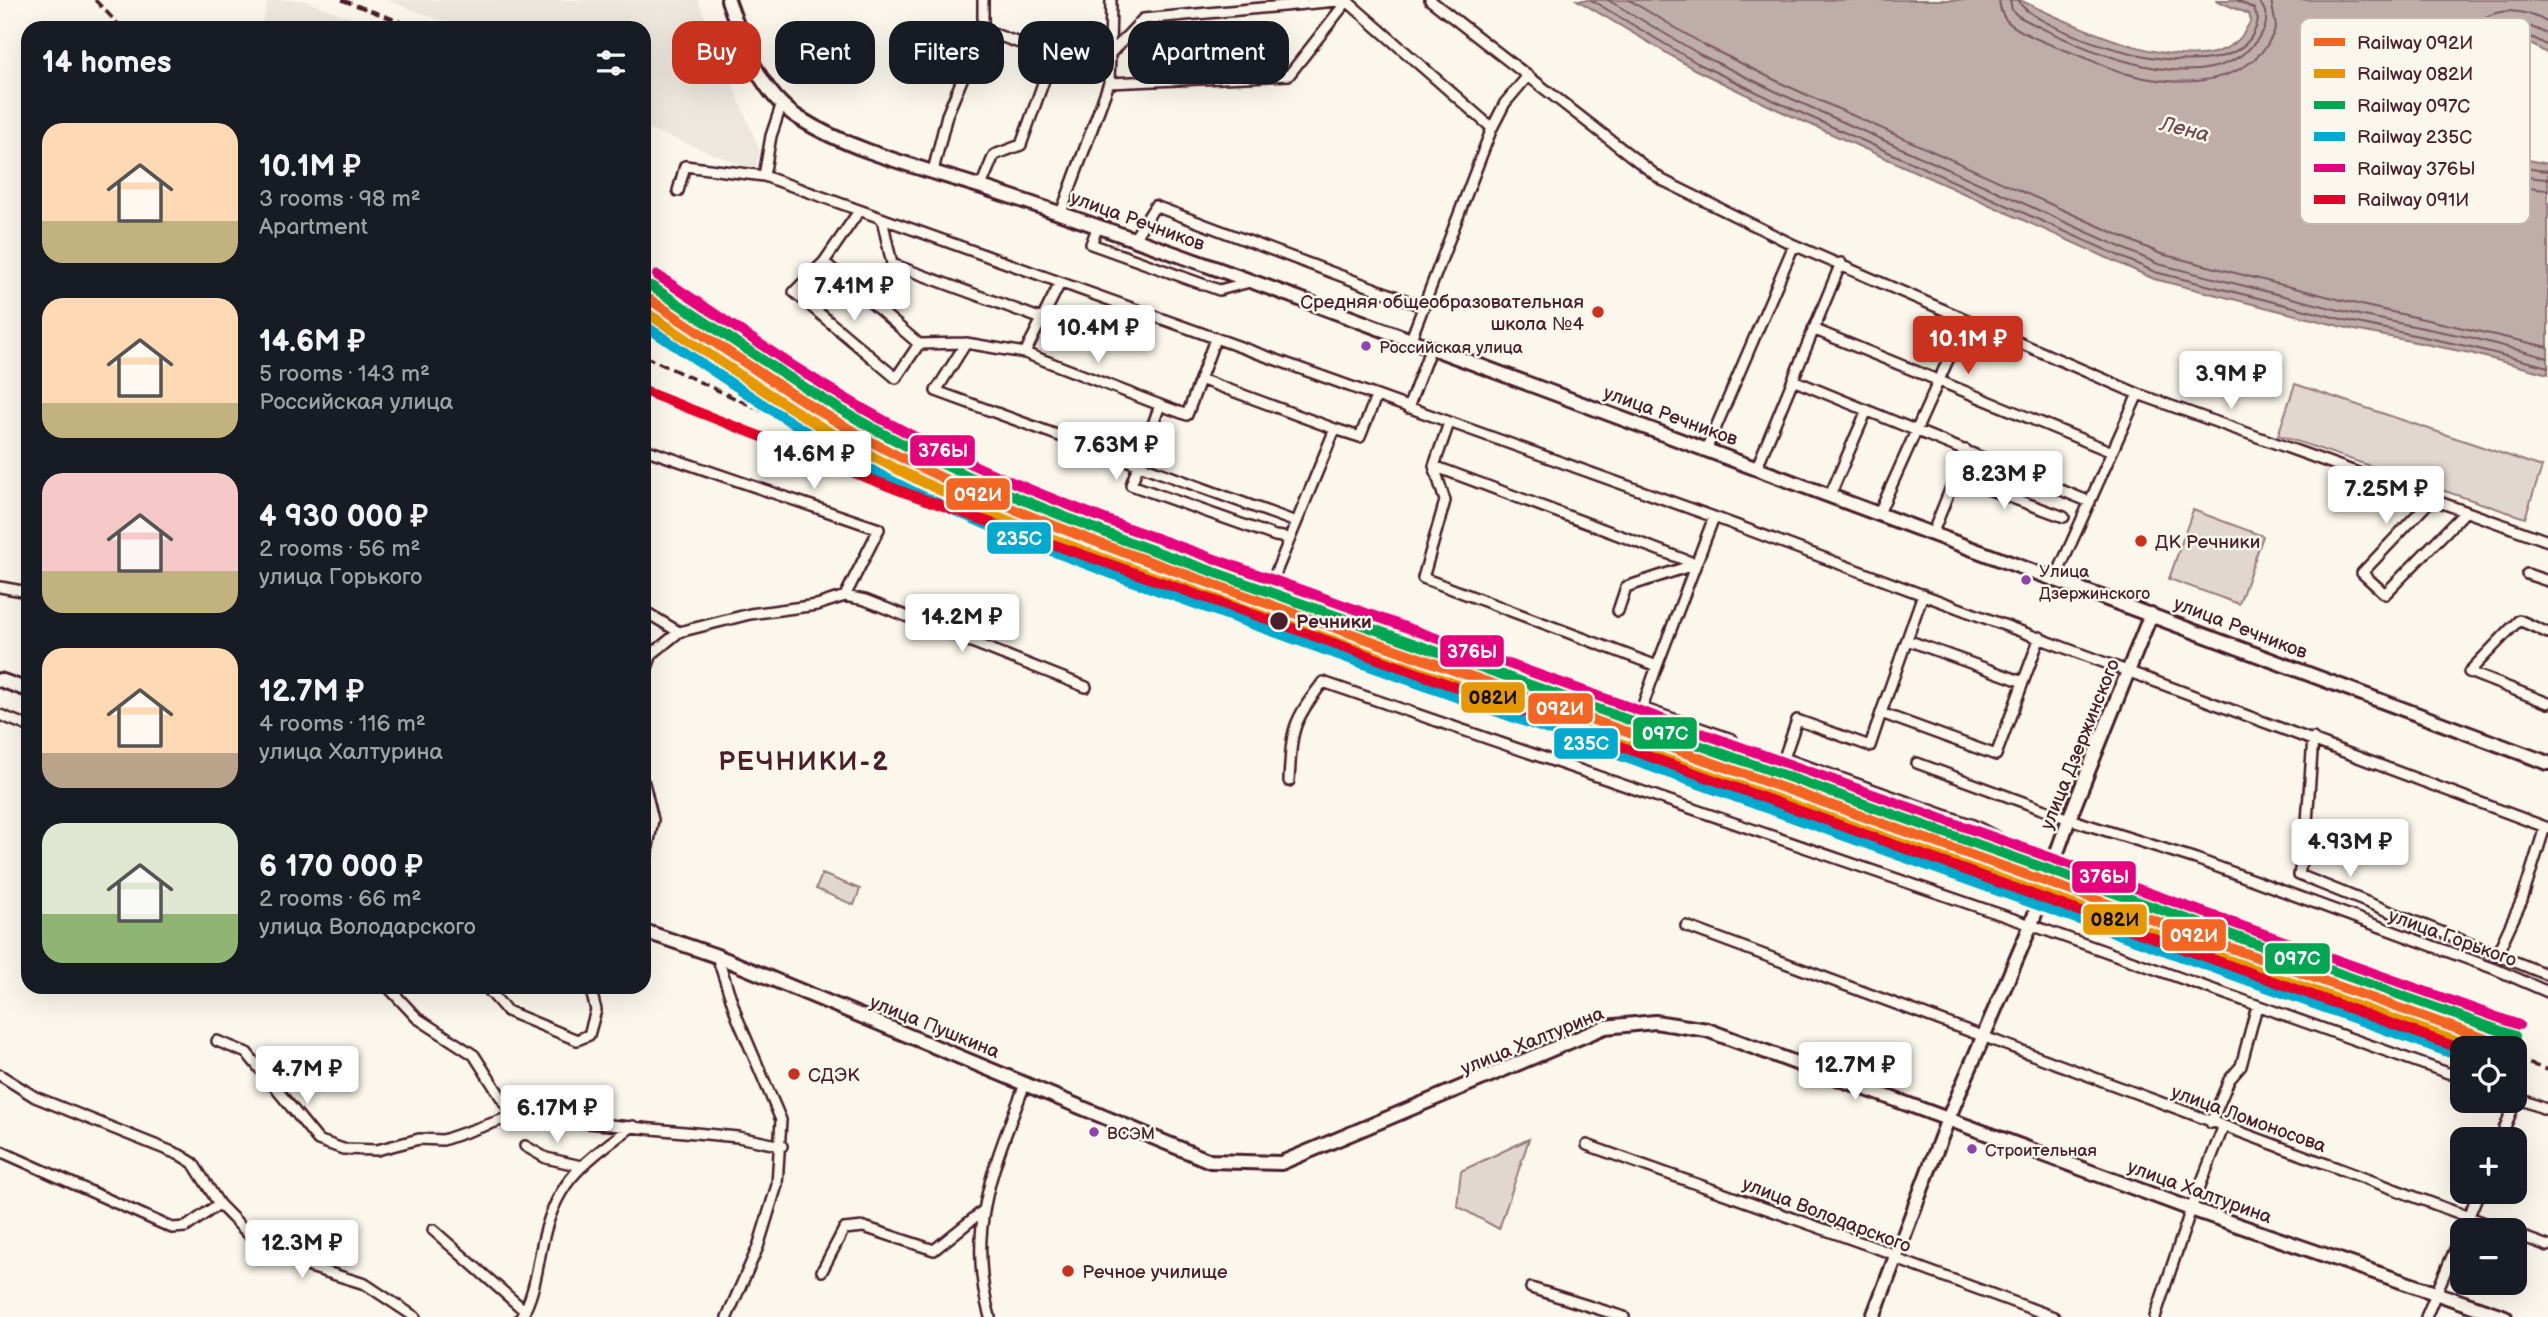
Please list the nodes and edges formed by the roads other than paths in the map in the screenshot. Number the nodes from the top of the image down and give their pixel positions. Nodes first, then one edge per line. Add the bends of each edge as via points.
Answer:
1 (728, 0) edge
2 (983, 0) edge
3 (1111, 0) edge
4 (1347, 0) edge
5 (1430, 0) edge
6 (983, 21) edge
7 (1111, 21) edge
8 (1004, 38) edge
9 (1114, 50) edge
10 (1527, 77) junction
11 (1114, 83) edge
12 (960, 84) edge
13 (1109, 84) edge
14 (782, 103) junction
15 (1492, 128) junction
16 (933, 171) junction
17 (764, 176) junction
18 (981, 187) junction
19 (678, 191) dead end
20 (859, 211) junction
21 (1061, 213) junction
22 (883, 219) junction
23 (1098, 226) junction
24 (1134, 239) junction
25 (1794, 245) junction
26 (824, 262) junction
27 (1841, 263) junction
28 (1252, 282) junction
29 (1060, 283) junction
30 (1424, 307) junction
31 (1042, 319) junction
32 (1966, 320) junction
33 (1812, 329) junction
34 (1215, 339) junction
35 (1411, 339) junction
36 (966, 343) junction
37 (919, 344) junction
38 (1431, 347) junction
39 (1026, 354) junction
40 (1200, 379) junction
41 (1793, 380) junction
42 (1938, 380) junction
43 (2138, 394) junction
44 (1376, 397) junction
45 (1160, 405) junction
46 (1408, 408) junction
47 (1867, 410) junction
48 (1448, 423) junction
49 (1335, 429) junction
50 (1916, 430) junction
51 (1707, 448) junction
52 (1966, 450) junction
53 (651, 451) edge
54 (2112, 452) junction
55 (1138, 464) junction
56 (1434, 466) junction
57 (1757, 467) junction
58 (1955, 477) junction
59 (1831, 494) junction
60 (2431, 500) junction
61 (2090, 502) junction
62 (1880, 512) junction
63 (2465, 512) junction
64 (1714, 517) junction
65 (2064, 517) dead end
66 (1296, 522) junction
67 (1933, 532) junction
68 (1289, 538) junction
69 (2548, 541) edge
70 (1696, 564) junction
71 (2527, 574) dead end
72 (1274, 577) dead end
73 (2056, 577) junction
74 (2548, 581) edge
75 (0, 587) edge
76 (21, 591) edge
77 (1923, 594) junction
78 (845, 596) junction
79 (1618, 611) dead end
80 (2151, 614) junction
81 (651, 615) edge
82 (679, 632) junction
83 (2548, 633) edge
84 (2040, 637) junction
85 (1907, 640) junction
86 (651, 657) edge
87 (1657, 666) junction
88 (2130, 670) junction
89 (0, 680) edge
90 (2023, 682) junction
91 (1086, 687) dead end
92 (21, 688) edge
93 (2548, 702) edge
94 (1881, 713) junction
95 (0, 715) edge
96 (21, 723) edge
97 (2313, 738) junction
98 (1732, 739) dead end
99 (2548, 763) edge
100 (1917, 764) dead end
101 (1289, 781) dead end
102 (651, 812) edge
103 (2068, 819) junction
104 (2546, 828) edge
105 (651, 831) edge
106 (2052, 865) junction
107 (2031, 925) junction
108 (1686, 926) dead end
109 (651, 934) edge
110 (2498, 952) junction
111 (716, 957) junction
112 (2548, 975) edge
113 (2548, 992) edge
114 (395, 994) edge
115 (492, 994) edge
116 (592, 994) edge
117 (2257, 1006) junction
118 (1982, 1037) junction
119 (217, 1041) dead end
120 (2450, 1074) edge
121 (0, 1075) edge
122 (1025, 1084) junction
123 (2527, 1101) edge
124 (2548, 1110) edge
125 (513, 1116) junction
126 (1948, 1119) junction
127 (2211, 1123) junction
128 (634, 1126) junction
129 (2224, 1128) junction
130 (1587, 1144) dead end
131 (525, 1146) dead end
132 (782, 1146) junction
133 (0, 1151) edge
134 (1210, 1161) joint
135 (580, 1166) junction
136 (219, 1204) junction
137 (2474, 1204) edge
138 (2191, 1209) junction
139 (984, 1210) junction
140 (2469, 1217) joint
141 (433, 1230) dead end
142 (2527, 1238) edge
143 (2548, 1246) edge
144 (1896, 1255) junction
145 (2450, 1264) edge
146 (822, 1271) dead end
147 (1531, 1288) dead end
148 (2438, 1293) junction
149 (523, 1314) edge
150 (415, 1317) edge
151 (727, 1317) edge
152 (990, 1317) edge
153 (1624, 1317) edge
154 (1873, 1317) edge
155 (2054, 1317) edge
156 (2155, 1317) edge
157 (2426, 1317) edge
158 (2505, 1317) edge

1 - 14 street, улица Речников via 752,62
2 - 6 street
3 - 7 street
4 - 9 street via 1143,19
4 - 11 street via 1289,75
4 - 15 street
5 - 10 street
8 - 18 street via 1053,55 1021,145 994,155
10 - 15 street
10 - 25 street via 1662,180
12 - 16 street
13 - 21 street
14 - 16 street, улица Речников via 813,127
14 - 17 street
15 - 30 street
16 - 18 street, улица Речников
17 - 19 street via 685,166
17 - 20 street
18 - 21 street, улица Речников
20 - 22 street
20 - 26 street
21 - 23 street, улица Речников
22 - 29 street
22 - 31 street via 892,264
23 - 24 street, улица Речников
23 - 28 street via 1091,244 1219,290
24 - 28 street, улица Речников
24 - 30 street via 1155,206
25 - 27 street
25 - 51 street
26 - 37 street
26 - 37 street via 794,292 896,378
27 - 32 street
27 - 33 street
28 - 35 street, улица Речников
29 - 31 street
29 - 34 street
30 - 35 street
31 - 39 street
32 - 42 street
32 - 43 street
33 - 41 street
33 - 42 street
34 - 40 street
34 - 44 street
35 - 38 street, улица Речников
36 - 37 street
36 - 39 street
36 - 55 street via 936,391
38 - 46 street
38 - 51 street, улица Речников
39 - 45 street
40 - 45 street via 1187,415
40 - 49 street
41 - 47 street
41 - 57 street
42 - 50 street
42 - 54 street
43 - 54 street
43 - 60 street
44 - 46 street
44 - 49 street via 1360,437
45 - 55 street
46 - 48 street
47 - 50 street
47 - 59 street
48 - 56 street
48 - 64 street
49 - 66 street
50 - 52 street
50 - 62 street
51 - 57 street, улица Речников
52 - 58 street
52 - 61 street
53 - 78 street via 879,529
54 - 61 street
55 - 66 street
55 - 68 street via 1131,485
56 - 70 street
56 - 87 street via 1445,501 1423,578
57 - 59 street, улица Речников
58 - 65 street
58 - 67 street
59 - 62 street, улица Речников
60 - 63 street
60 - 63 street via 2362,573 2385,594
61 - 73 street
62 - 67 street, улица Речников
63 - 69 street
64 - 70 street
64 - 77 street
66 - 68 street
67 - 73 street, улица Речников
68 - 72 street
70 - 79 street via 1626,587
70 - 87 street
71 - 74 street
73 - 80 street, улица Речников
75 - 76 street
77 - 84 street
77 - 85 street
78 - 82 street
78 - 91 street
80 - 88 street, улица Дзержинского
80 - 99 street, улица Речников
81 - 82 street
82 - 86 street
83 - 93 street via 2519,620 2469,673
84 - 88 street
84 - 90 street
85 - 90 street
85 - 94 street
87 - 98 street via 1642,708
88 - 97 street
88 - 103 street, улица Дзержинского
89 - 92 street
90 - 94 street via 1996,755
94 - 106 street via 1870,746 1797,720 1784,758 1973,825
95 - 96 street
97 - 104 street
97 - 110 street via 2299,875
100 - 103 street, улица Горького
101 - 107 street via 1292,733 1298,716 1323,682
102 - 105 street
103 - 106 street, улица Дзержинского
103 - 113 street, улица Горького via 2196,859
104 - 110 street via 2522,900
106 - 107 street, улица Дзержинского
107 - 117 street
107 - 118 street, улица Дзержинского
108 - 118 street, улица Ломоносова
109 - 111 street, улица Пушкина
110 - 112 street
111 - 122 street, улица Пушкина
111 - 132 street via 781,1120
114 - 125 street via 417,1018 474,1055
115 - 116 street via 507,1012 577,1040 589,1035 596,1010
117 - 120 street
117 - 127 street via 2241,1066 2229,1080
118 - 126 street, улица Дзержинского
118 - 127 street, улица Ломоносова
119 - 125 street via 247,1053 318,1140 343,1149 377,1150 419,1139 443,1140
121 - 136 street via 35,1097 180,1154 193,1163
122 - 134 street, улица Пушкина
122 - 139 street via 992,1170
123 - 124 street
125 - 128 street
126 - 134 street, улица Халтурина via 1707,1030 1655,1022 1605,1027 1281,1163
126 - 138 street, улица Халтурина
126 - 144 street, улица Дзержинского
127 - 129 street, улица Ломоносова
128 - 132 street
128 - 135 street
129 - 138 street
129 - 140 street, улица Ломоносова
130 - 144 street, улица Володарского
131 - 135 street via 546,1158
132 - 151 street via 777,1185 762,1234
133 - 136 street via 172,1228 186,1227
135 - 149 street via 556,1200 546,1224
136 - 150 street via 268,1254 365,1284
137 - 140 street
138 - 148 street, улица Халтурина
138 - 156 street
139 - 146 street via 934,1250 864,1227 844,1229
139 - 152 street via 979,1239
141 - 149 street
142 - 143 street
144 - 154 street, улица Дзержинского
144 - 155 street, улица Володарского via 1899,1260
145 - 148 street
147 - 153 street
148 - 157 street
148 - 158 street, улица Халтурина

